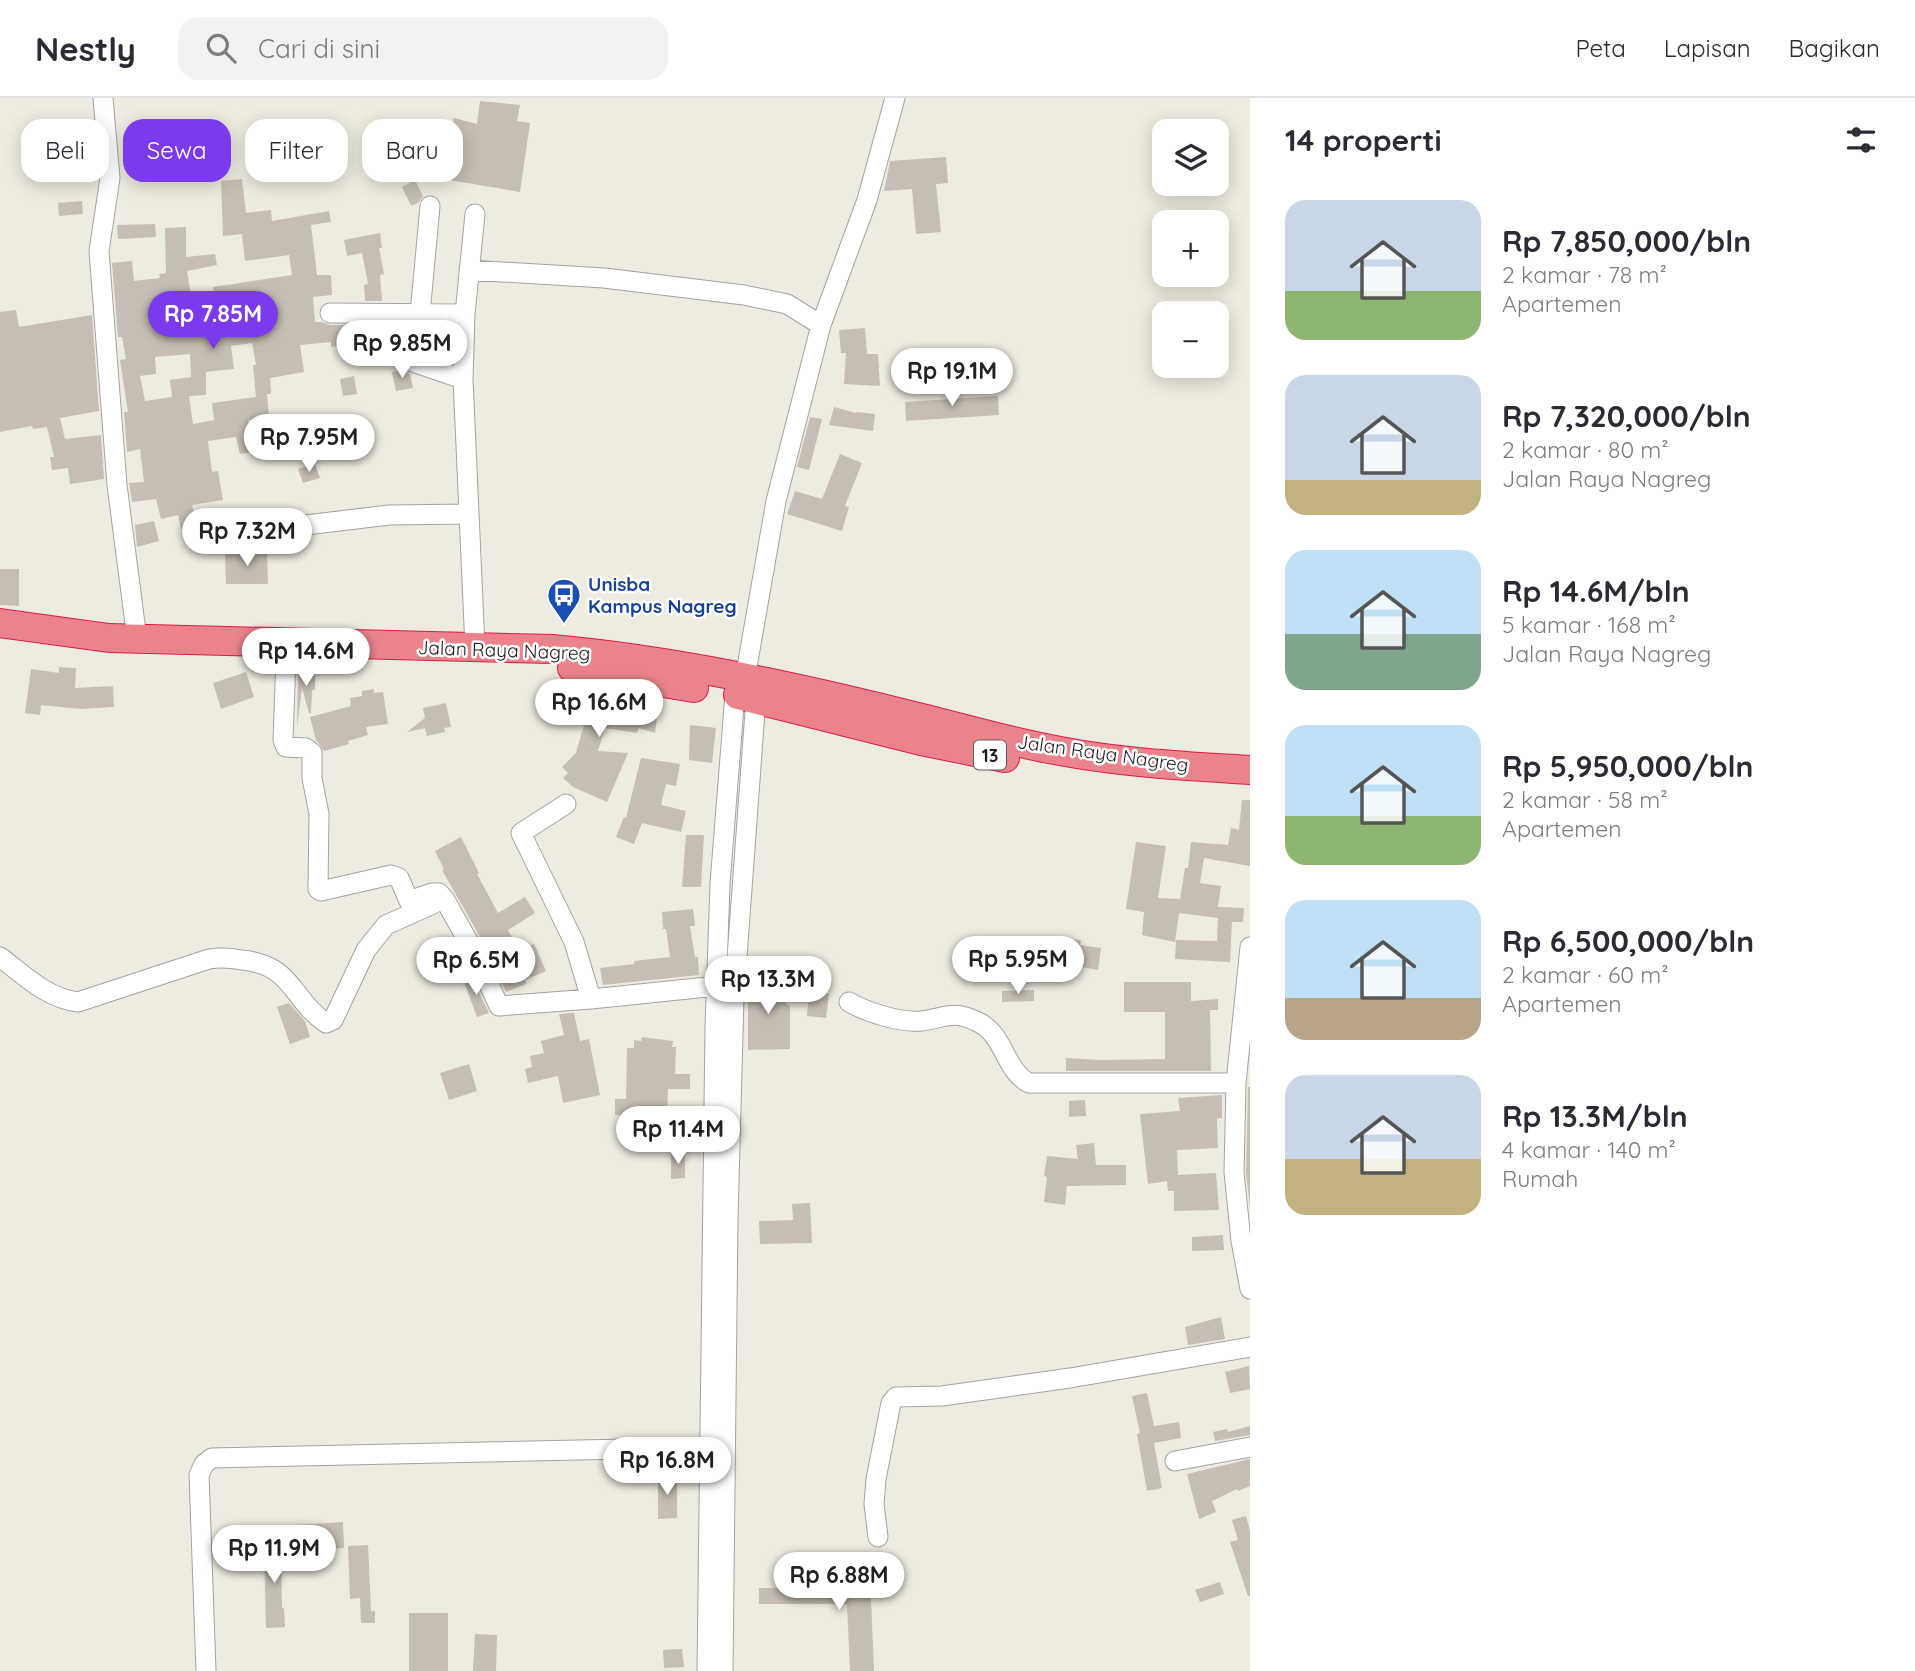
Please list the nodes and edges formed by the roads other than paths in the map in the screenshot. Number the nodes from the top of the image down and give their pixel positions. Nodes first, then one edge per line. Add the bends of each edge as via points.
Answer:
1 (103, 98) edge
2 (895, 98) edge
3 (430, 206) dead end
4 (475, 215) dead end
5 (469, 270) junction
6 (330, 313) dead end
7 (421, 314) junction
8 (465, 314) junction
9 (821, 326) junction
10 (410, 361) dead end
11 (463, 379) junction
12 (470, 514) junction
13 (281, 528) dead end
14 (0, 623) edge
15 (137, 639) junction
16 (0, 641) edge
17 (475, 647) junction
18 (286, 657) junction
19 (746, 683) junction
20 (1250, 770) edge
21 (1250, 786) edge
22 (566, 804) dead end
23 (444, 898) junction
24 (1250, 947) edge
25 (0, 957) edge
26 (727, 959) junction
27 (717, 986) junction
28 (591, 999) junction
29 (849, 1002) dead end
30 (1236, 1083) junction
31 (1250, 1289) edge
32 (1250, 1347) edge
33 (718, 1447) junction
34 (1250, 1447) edge
35 (1175, 1461) dead end
36 (878, 1537) dead end
37 (206, 1671) edge
38 (706, 1671) edge
39 (723, 1671) edge

1 - 15 street via 110,178 99,251 117,485
2 - 9 street via 867,201
3 - 7 street
4 - 5 street
5 - 8 street
5 - 9 street via 604,278 744,295 787,304
6 - 7 street
7 - 8 street
8 - 11 street
9 - 19 street via 776,501
10 - 11 street
11 - 12 street
12 - 13 street via 389,515
12 - 17 street
14 - 15 highway, Jalan Raya Nagreg / 13
15 - 17 highway, Jalan Raya Nagreg / 13
16 - 18 highway, Jalan Raya Nagreg / 13 via 107,656
17 - 19 highway, Jalan Raya Nagreg / 13 via 620,655
18 - 19 highway, Jalan Raya Nagreg / 13 via 560,666
18 - 23 street via 283,740 286,747 309,749 313,755 319,814 318,889 391,875 399,878 409,901 432,893
19 - 20 highway, Jalan Raya Nagreg / 13 via 1063,752
19 - 21 highway, Jalan Raya Nagreg / 13 via 921,741 1128,777
19 - 26 street via 720,884
22 - 28 street via 521,833 574,942
23 - 25 street via 386,925 366,950 333,1020 326,1023 277,969 258,961 209,959 78,1002 48,993
23 - 28 street via 499,1006
24 - 30 street
26 - 27 street
26 - 33 street via 729,1193
27 - 28 street
27 - 33 street
29 - 30 street via 869,1012 912,1021 951,1014 981,1023 999,1040 1016,1073 1037,1084
30 - 31 street via 1235,1198
32 - 36 street via 1070,1378 942,1396 896,1397 876,1479
33 - 37 street via 212,1458 199,1475
33 - 38 street
33 - 39 street
34 - 35 street

